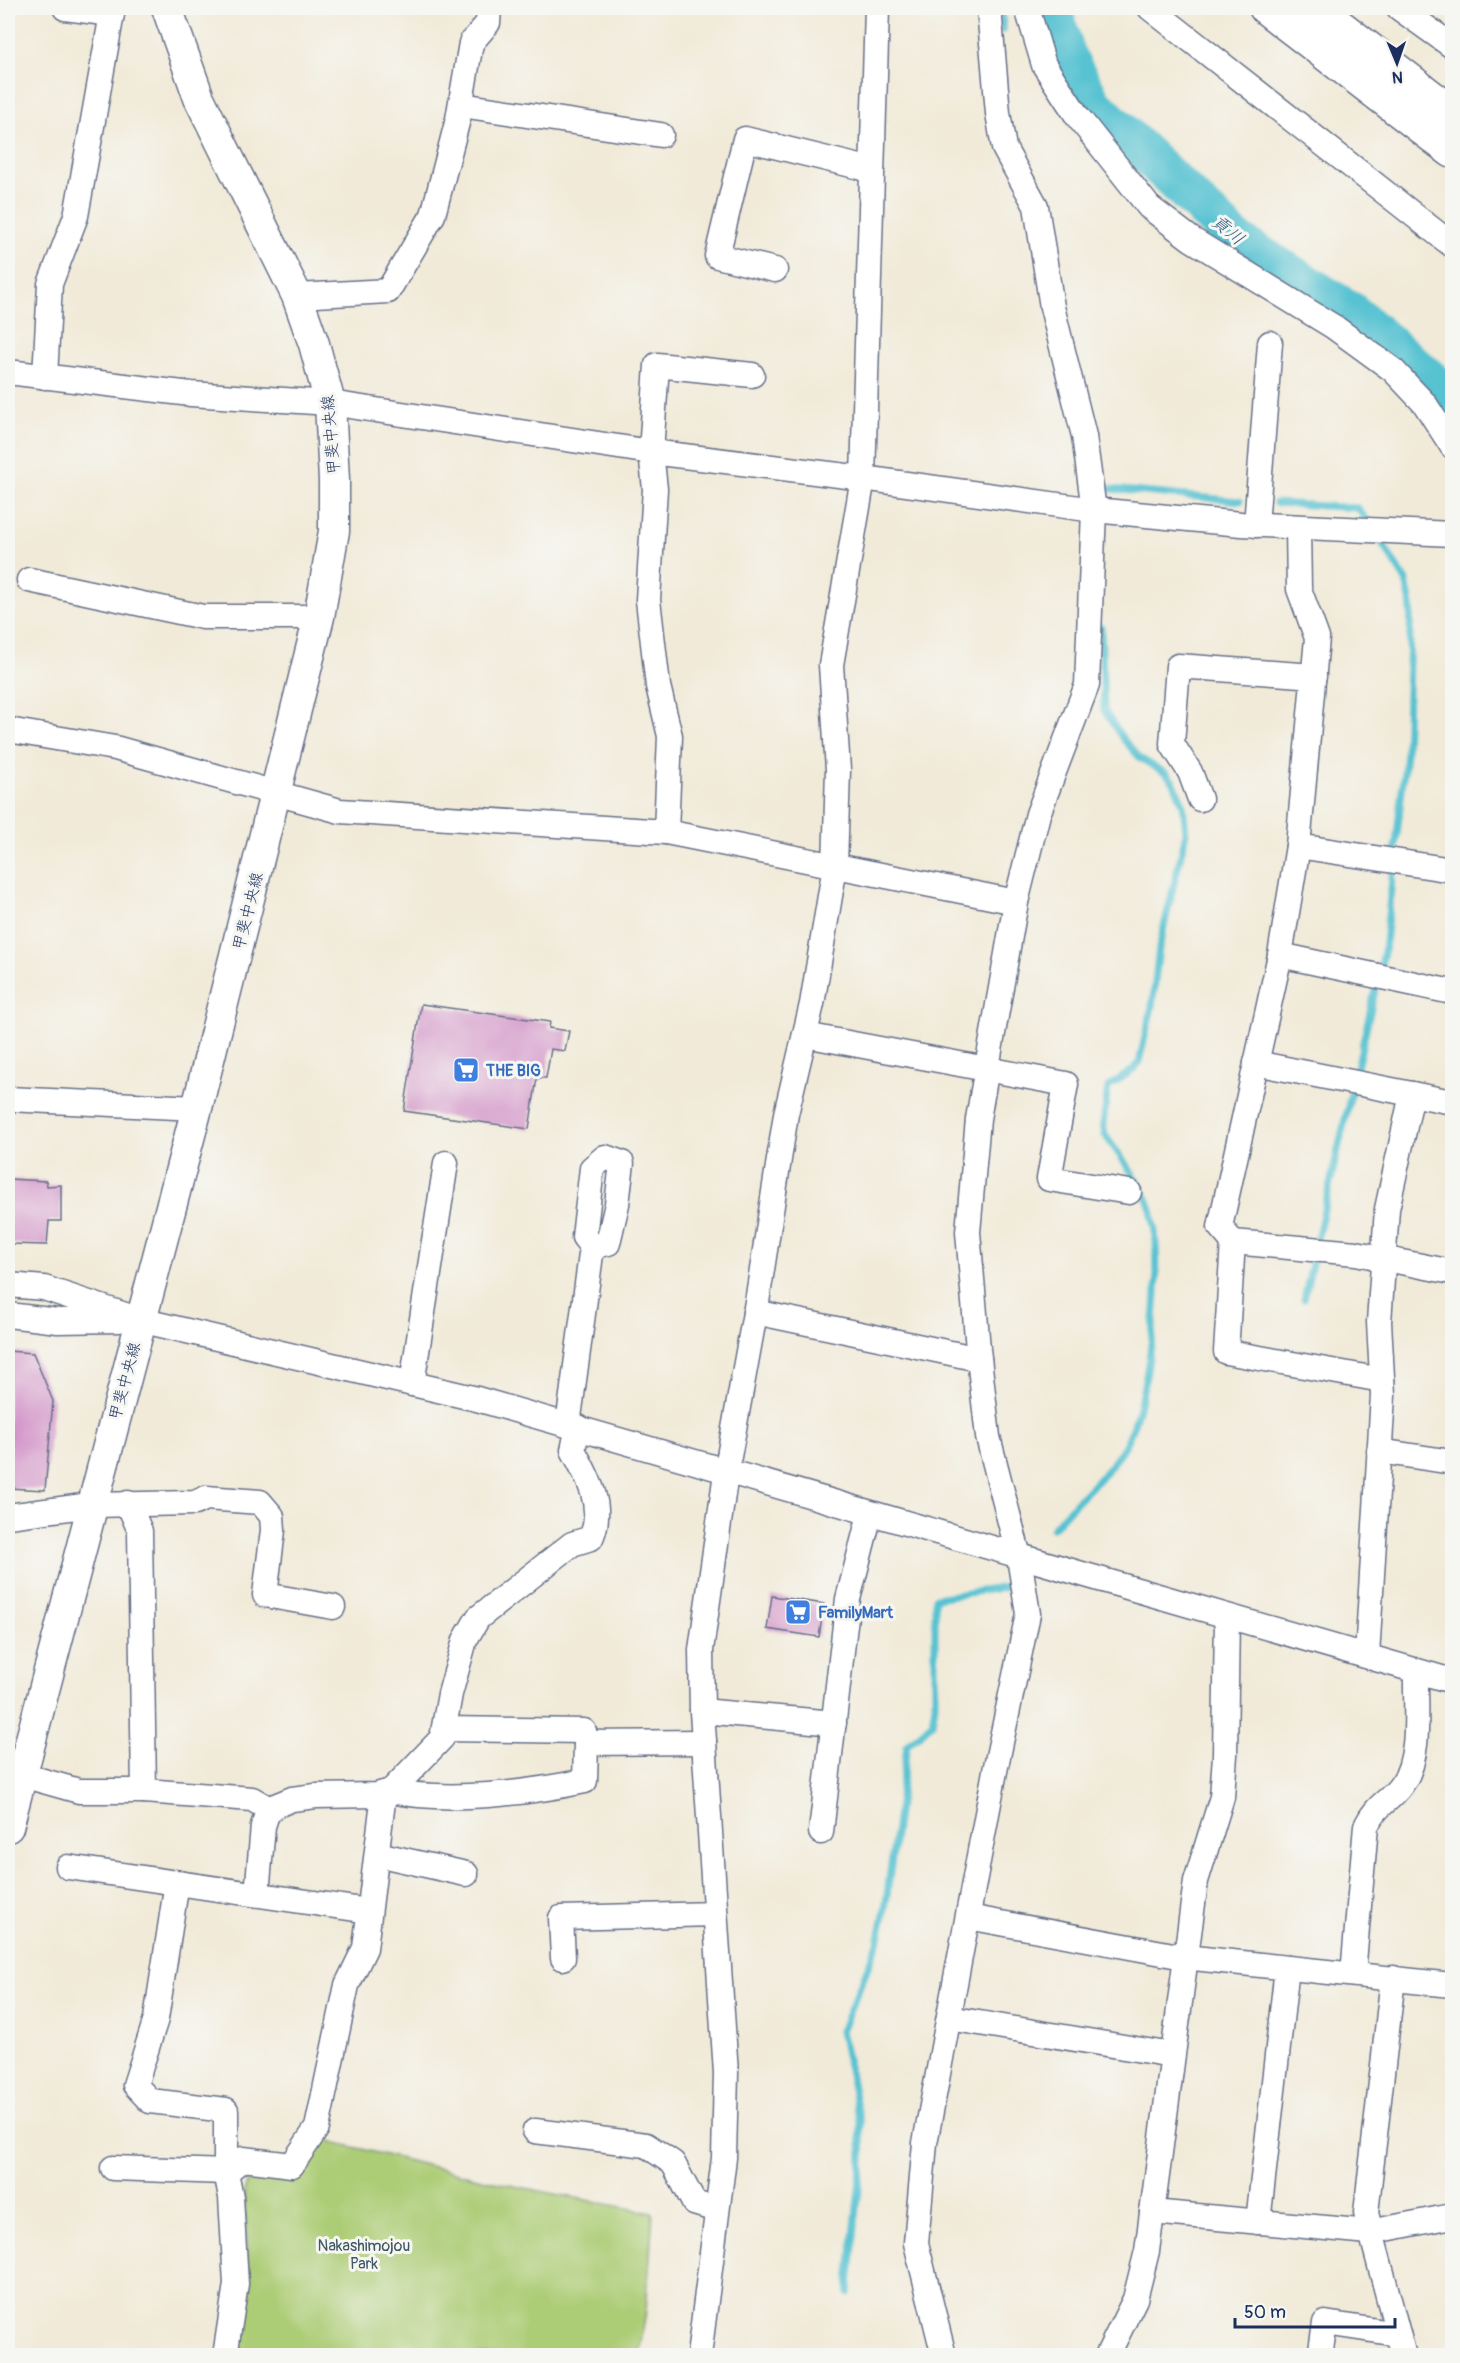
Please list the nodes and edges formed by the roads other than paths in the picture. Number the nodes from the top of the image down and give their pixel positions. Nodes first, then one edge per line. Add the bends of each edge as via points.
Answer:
1 (65, 8) edge
2 (167, 8) edge
3 (489, 8) edge
4 (877, 8) edge
5 (1150, 8) edge
6 (1266, 8) edge
7 (1316, 8) edge
8 (1398, 8) edge
9 (113, 11) edge
10 (1023, 11) edge
11 (990, 15) edge
12 (1452, 46) edge
13 (461, 105) junction
14 (1452, 113) edge
15 (661, 135) dead end
16 (1452, 152) edge
17 (872, 170) junction
18 (1452, 245) edge
19 (775, 270) dead end
20 (297, 296) junction
21 (1270, 343) dead end
22 (8, 372) edge
23 (752, 375) dead end
24 (45, 377) junction
25 (330, 403) junction
26 (1452, 446) edge
27 (651, 452) junction
28 (863, 478) junction
29 (1102, 511) junction
30 (1256, 525) junction
31 (1298, 527) junction
32 (1452, 534) edge
33 (29, 580) dead end
34 (319, 617) junction
35 (1314, 676) junction
36 (8, 730) edge
37 (276, 794) junction
38 (1200, 799) dead end
39 (666, 832) junction
40 (1298, 846) junction
41 (835, 866) junction
42 (1452, 870) edge
43 (1016, 902) junction
44 (1280, 955) junction
45 (1452, 992) edge
46 (805, 1035) junction
47 (1256, 1063) junction
48 (987, 1067) junction
49 (1412, 1094) junction
50 (8, 1099) edge
51 (1452, 1102) edge
52 (197, 1108) junction
53 (446, 1163) dead end
54 (1129, 1192) dead end
55 (1233, 1242) junction
56 (592, 1247) dead end
57 (1384, 1258) junction
58 (1452, 1272) edge
59 (8, 1285) edge
60 (755, 1312) junction
61 (8, 1315) edge
62 (140, 1320) junction
63 (979, 1359) junction
64 (1382, 1380) junction
65 (412, 1384) junction
66 (573, 1426) junction
67 (1379, 1451) junction
68 (1452, 1462) edge
69 (726, 1473) junction
70 (128, 1503) junction
71 (92, 1505) junction
72 (870, 1514) junction
73 (8, 1516) edge
74 (1019, 1557) junction
75 (333, 1607) dead end
76 (1227, 1617) junction
77 (1368, 1656) junction
78 (1416, 1671) junction
79 (1452, 1681) edge
80 (702, 1711) junction
81 (834, 1722) junction
82 (444, 1729) junction
83 (704, 1742) junction
84 (586, 1743) junction
85 (14, 1773) edge
86 (144, 1791) junction
87 (388, 1792) junction
88 (271, 1810) junction
89 (8, 1827) edge
90 (822, 1832) dead end
91 (377, 1854) junction
92 (68, 1867) dead end
93 (466, 1874) dead end
94 (177, 1882) junction
95 (257, 1894) junction
96 (369, 1911) junction
97 (715, 1914) junction
98 (968, 1917) junction
99 (1184, 1957) junction
100 (563, 1958) dead end
101 (1287, 1968) junction
102 (1353, 1974) junction
103 (1393, 1978) junction
104 (1452, 1984) edge
105 (949, 2018) junction
106 (1172, 2055) junction
107 (535, 2131) dead end
108 (113, 2168) dead end
109 (226, 2172) junction
110 (717, 2210) junction
111 (1152, 2212) junction
112 (1452, 2216) edge
113 (1258, 2222) junction
114 (1370, 2232) junction
115 (1401, 2345) edge
116 (225, 2355) edge
117 (699, 2355) edge
118 (944, 2355) edge
119 (1107, 2355) edge
120 (1320, 2355) edge

1 - 9 street
2 - 20 main road, 甲斐中央線 via 199,98
3 - 13 street via 488,23 471,43
4 - 17 street
5 - 18 street
6 - 16 highway
7 - 14 highway
8 - 12 street
9 - 24 street via 76,216 50,284
10 - 11 street
10 - 26 street via 1044,64 1078,117 1149,207 1191,239 1334,327 1393,370 1425,404
11 - 29 street via 1004,148 1036,206 1052,307
13 - 15 street
13 - 20 street via 433,215 388,291
17 - 19 street via 745,139 717,256
17 - 28 street
20 - 25 main road, 甲斐中央線
21 - 30 street
22 - 24 street
23 - 27 street via 657,365
24 - 25 street via 191,394
25 - 27 street
25 - 34 main road, 甲斐中央線 via 334,531
27 - 28 street
27 - 39 street via 654,489 648,600 658,687 670,736
28 - 29 street
28 - 41 street via 831,665 838,770
29 - 30 street
29 - 43 street via 1087,686 1038,814
30 - 31 street
31 - 32 street
31 - 35 street via 1299,589 1317,638
33 - 34 street via 203,617
34 - 37 main road, 甲斐中央線
35 - 38 street via 1178,666 1172,744 1190,771
35 - 40 street
36 - 37 street via 116,748
37 - 39 street via 340,811
37 - 52 main road, 甲斐中央線
39 - 41 street
40 - 42 street
40 - 44 street
41 - 43 street
41 - 46 street
43 - 48 street
44 - 45 street
44 - 47 street
46 - 48 street
46 - 60 street via 786,1114
47 - 49 street
47 - 55 street via 1220,1227
48 - 54 street via 1066,1084 1049,1179
48 - 63 street via 968,1232
49 - 51 street
49 - 57 street via 1388,1209
50 - 52 street
52 - 62 main road, 甲斐中央線
53 - 65 street
55 - 57 street
55 - 64 street via 1226,1352
56 - 66 street
57 - 58 street
57 - 64 street via 1379,1322
59 - 62 street via 44,1288
60 - 63 street
60 - 69 street
61 - 62 street via 58,1321
62 - 65 street
62 - 71 main road, 甲斐中央線
63 - 74 street via 988,1437
64 - 67 street
65 - 66 street
66 - 69 street
66 - 82 street via 573,1450 593,1489 597,1525 591,1538 572,1544 478,1618 465,1640
67 - 68 street
67 - 77 street
69 - 72 street
69 - 80 street via 701,1650
70 - 71 street
70 - 75 street via 195,1503 206,1498 260,1502 272,1516 273,1530 265,1595
70 - 86 street via 140,1531
71 - 73 street
71 - 85 main road, 甲斐中央線
72 - 74 street
72 - 81 street via 848,1599
74 - 76 street
74 - 98 street via 1028,1614
76 - 77 street
76 - 99 street via 1222,1797 1196,1881
77 - 78 street
78 - 79 street
78 - 102 street via 1413,1763 1402,1785 1373,1810 1366,1826
80 - 81 street
80 - 83 street
81 - 90 street
82 - 84 street via 584,1731
82 - 87 street via 442,1738
83 - 84 street
83 - 97 street
84 - 87 street via 585,1781 540,1791 419,1797
85 - 86 street via 79,1791
85 - 89 main road, 甲斐中央線
86 - 88 street via 252,1799
87 - 88 street via 300,1798
87 - 91 street
88 - 95 street via 263,1826
91 - 93 street
91 - 96 street
92 - 94 street
94 - 95 street
94 - 109 street via 156,2019 135,2085 150,2101 226,2110
95 - 96 street
96 - 109 street via 365,1948 347,1985 317,2127 292,2165 243,2159
97 - 100 street via 561,1918
97 - 110 street via 726,2073 724,2158
98 - 99 street
98 - 105 street
99 - 101 street
99 - 106 street
101 - 102 street
101 - 113 street
102 - 103 street
103 - 104 street
103 - 114 street via 1366,2213
105 - 106 street
105 - 118 street via 925,2143 916,2243
106 - 111 street
107 - 110 street via 646,2145 673,2163 694,2203
108 - 109 street
109 - 116 street via 236,2284
110 - 117 street
111 - 113 street
111 - 119 street via 1148,2251 1136,2299
112 - 114 street
113 - 114 street
114 - 115 street
115 - 120 street via 1326,2324

